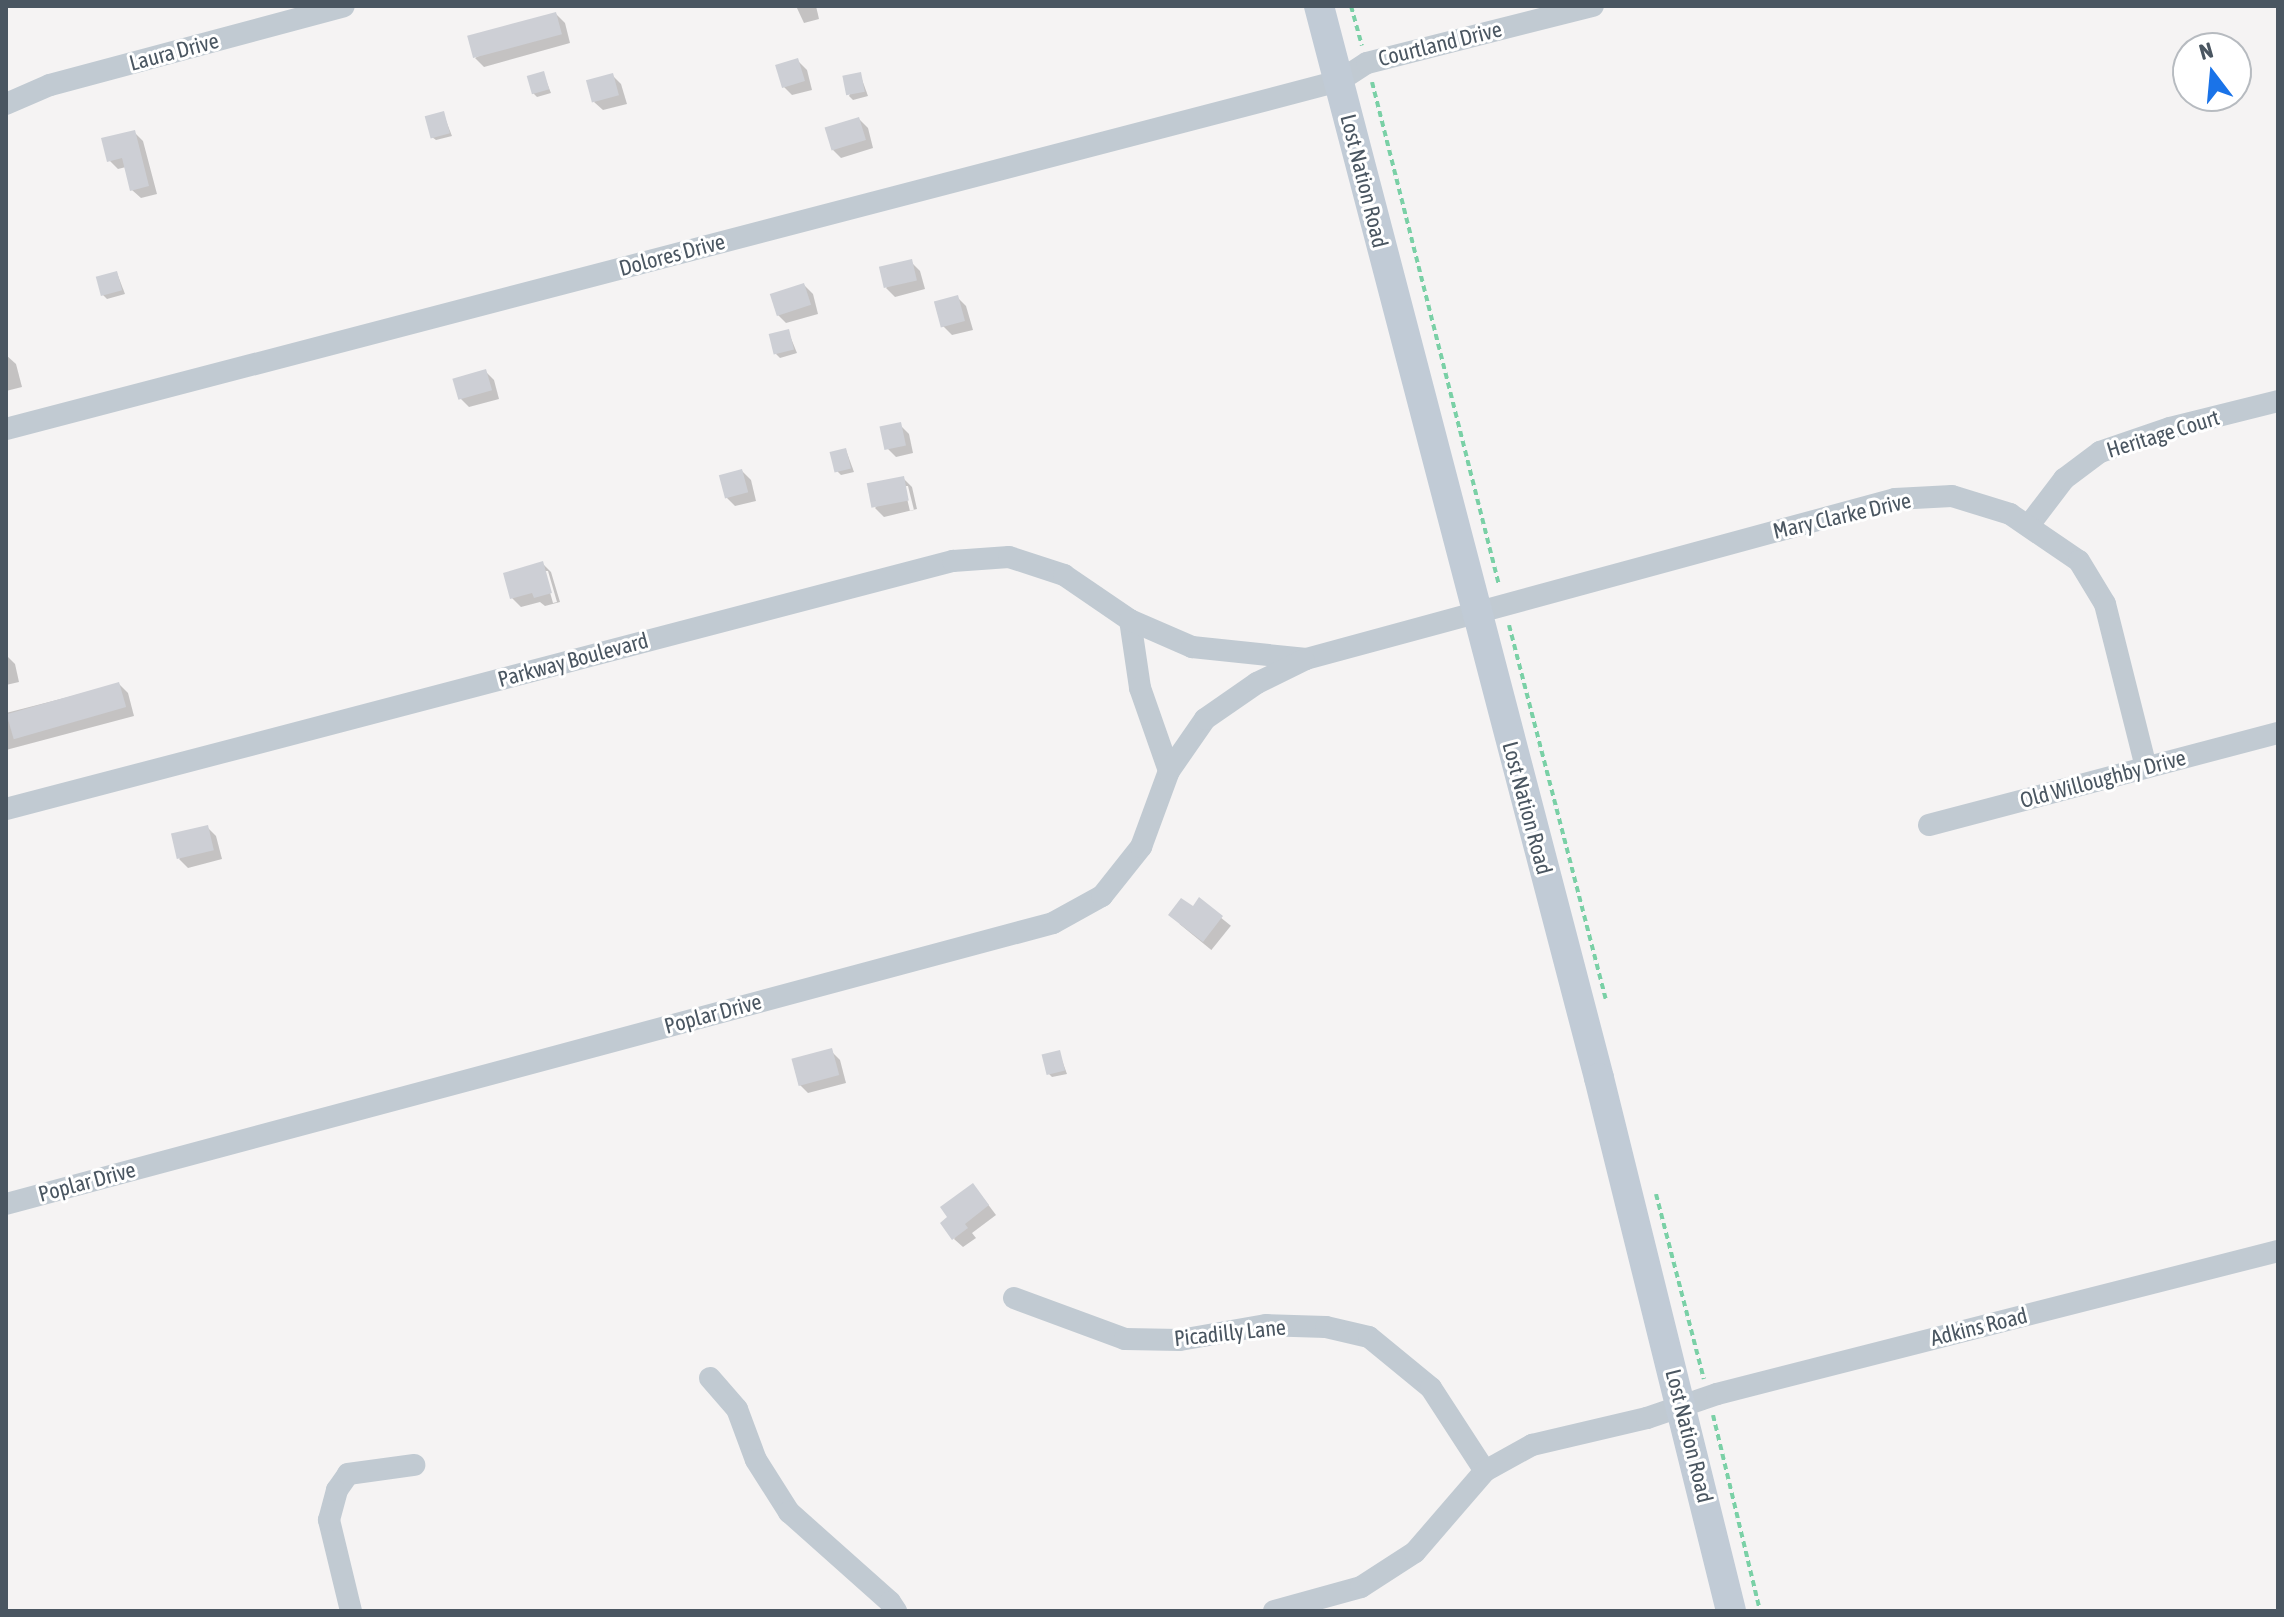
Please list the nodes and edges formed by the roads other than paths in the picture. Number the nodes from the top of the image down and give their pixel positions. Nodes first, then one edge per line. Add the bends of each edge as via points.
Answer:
1 (344, 6) edge
2 (1319, 6) edge
3 (1593, 6) edge
4 (1339, 81) junction
5 (6, 104) edge
6 (2278, 401) edge
7 (6, 429) edge
8 (2029, 525) junction
9 (1476, 613) junction
10 (1130, 620) junction
11 (1306, 659) junction
12 (2278, 733) edge
13 (2146, 767) junction
14 (1169, 771) junction
15 (6, 809) edge
16 (1929, 825) dead end
17 (6, 1204) edge
18 (2278, 1251) edge
19 (1014, 1298) dead end
20 (710, 1378) dead end
21 (1681, 1406) junction
22 (414, 1465) dead end
23 (1485, 1471) junction
24 (351, 1611) edge
25 (896, 1611) edge
26 (1274, 1611) edge
27 (1731, 1611) edge

1 - 5 street, Laura Drive via 50,85
2 - 4 street, Lost Nation Road
3 - 4 street, Courtland Drive via 1367,63
4 - 7 street, Dolores Drive
4 - 9 street, Lost Nation Road
6 - 8 street, Heritage Court via 2100,452 2064,479
8 - 9 street, Mary Clarke Drive via 1952,496 1895,499
8 - 13 street, Mary Clarke Drive via 2079,561 2105,604
9 - 11 street, Parkway Boulevard
9 - 21 street, Lost Nation Road
10 - 11 street, Parkway Boulevard via 1192,647
10 - 14 street via 1140,688
10 - 15 street, Parkway Boulevard via 1064,575 1009,557 953,561
11 - 14 street, Poplar Drive via 1257,683 1205,719
12 - 13 street, Old Willoughby Drive
13 - 16 street, Old Willoughby Drive
14 - 17 street, Poplar Drive via 1141,847 1102,896 1053,923
18 - 21 street, Adkins Road
19 - 23 street, Picadilly Lane via 1125,1339 1180,1340 1266,1325 1326,1327 1369,1337 1431,1388
20 - 25 street via 737,1409 756,1460 789,1512
21 - 23 street, Adkins Road via 1532,1445
21 - 27 street, Lost Nation Road
22 - 24 street via 348,1474 337,1490 329,1520
23 - 26 street via 1415,1552 1361,1587

